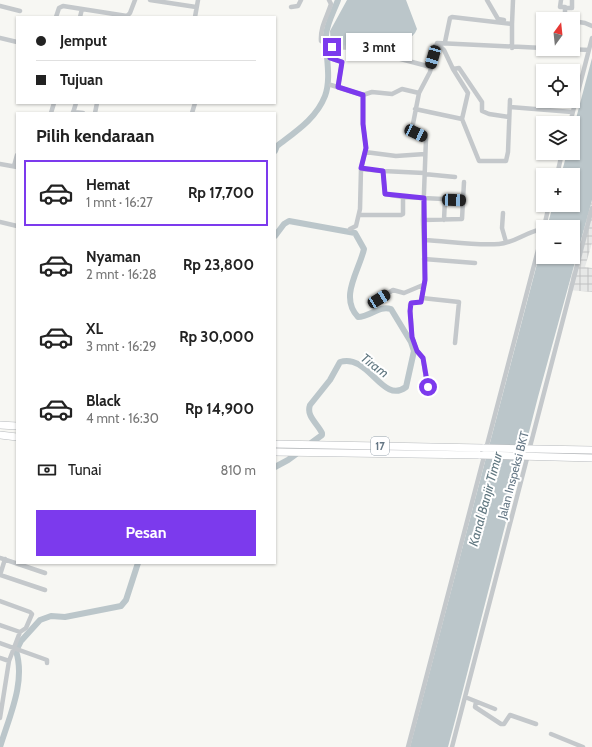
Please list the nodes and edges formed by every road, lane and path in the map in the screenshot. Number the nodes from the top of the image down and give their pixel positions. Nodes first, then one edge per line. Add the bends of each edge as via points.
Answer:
1 (135, 0) edge
2 (153, 0) edge
3 (198, 0) edge
4 (301, 0) edge
5 (329, 0) edge
6 (487, 0) edge
7 (513, 0) edge
8 (561, 0) edge
9 (572, 0) edge
10 (0, 6) edge
11 (196, 7) junction
12 (291, 7) dead end
13 (565, 8) junction
14 (82, 9) junction
15 (20, 11) dead end
16 (565, 12) edge
17 (104, 15) edge
18 (56, 16) edge
19 (80, 16) edge
20 (116, 16) edge
21 (128, 16) edge
22 (194, 16) edge
23 (580, 22) edge
24 (511, 23) junction
25 (592, 26) edge
26 (0, 38) edge
27 (592, 38) edge
28 (16, 42) edge
29 (445, 42) junction
30 (329, 46) junction
31 (435, 46) junction
32 (512, 48) junction
33 (536, 48) edge
34 (580, 50) edge
35 (589, 50) junction
36 (430, 67) junction
37 (453, 69) junction
38 (331, 86) dead end
39 (338, 87) junction
40 (419, 92) junction
41 (363, 95) junction
42 (510, 100) dead end
43 (415, 108) junction
44 (510, 108) junction
45 (572, 112) junction
46 (571, 116) edge
47 (509, 117) junction
48 (462, 119) junction
49 (365, 152) junction
50 (425, 154) junction
51 (0, 164) edge
52 (15, 167) edge
53 (361, 168) junction
54 (383, 171) junction
55 (424, 173) junction
56 (455, 176) dead end
57 (464, 182) dead end
58 (403, 197) junction
59 (424, 198) junction
60 (445, 199) junction
61 (463, 200) junction
62 (592, 208) edge
63 (503, 213) dead end
64 (359, 215) junction
65 (423, 220) junction
66 (444, 220) junction
67 (0, 222) edge
68 (16, 226) edge
69 (350, 229) dead end
70 (536, 230) edge
71 (424, 240) junction
72 (506, 242) junction
73 (536, 256) edge
74 (424, 259) junction
75 (475, 263) dead end
76 (423, 285) junction
77 (422, 298) junction
78 (379, 299) dead end
79 (455, 343) dead end
80 (434, 388) dead end
81 (0, 425) edge
82 (16, 426) edge
83 (0, 435) edge
84 (16, 437) edge
85 (276, 444) edge
86 (592, 450) edge
87 (276, 452) edge
88 (592, 458) edge
89 (0, 558) edge
90 (5, 559) junction
91 (16, 563) edge
92 (19, 564) edge
93 (45, 573) dead end
94 (0, 575) edge
95 (45, 590) dead end
96 (0, 601) edge
97 (0, 625) edge
98 (20, 632) junction
99 (0, 643) edge
100 (17, 649) junction
101 (0, 658) edge
102 (9, 661) junction
103 (47, 663) dead end
104 (0, 676) edge
105 (6, 678) junction
106 (2, 693) edge
107 (465, 697) junction
108 (476, 702) junction
109 (1, 708) edge
110 (495, 709) dead end
111 (0, 718) edge
112 (536, 724) dead end
113 (551, 734) dead end
114 (408, 747) edge
115 (452, 747) edge
116 (583, 747) edge

1 - 21 street
2 - 11 street
3 - 11 street
4 - 12 street via 298,6
5 - 30 street via 331,4 321,37 321,41
6 - 24 street via 499,20
7 - 24 street
8 - 13 street via 560,7
9 - 13 street via 572,8
10 - 15 street
11 - 22 street
13 - 16 street
14 - 17 street
14 - 18 street via 61,6
14 - 19 street
17 - 20 street
23 - 25 street
24 - 29 street via 451,17
24 - 32 street
26 - 28 street
27 - 35 street
29 - 31 street via 437,43
29 - 32 street
30 - 36 street via 359,48
30 - 39 street via 330,58 342,62
31 - 36 street
31 - 37 street via 440,46 444,50
32 - 33 street
34 - 35 street
35 - 45 street
36 - 40 street via 430,72
37 - 47 street via 459,68 482,102 482,111
37 - 48 street via 468,93
38 - 39 street
39 - 41 street
40 - 41 street via 402,89 392,94 372,92
40 - 43 street
41 - 49 street
42 - 44 street
43 - 48 street
43 - 50 street via 412,130 425,137
44 - 45 street
44 - 47 street
45 - 46 street
47 - 48 street via 508,152 505,162 479,161
49 - 50 street via 396,156
49 - 53 street
50 - 55 street
51 - 52 street
53 - 54 street
53 - 64 street
54 - 55 street
54 - 58 street via 384,194
55 - 56 street
55 - 59 street
57 - 61 street
58 - 59 street
58 - 64 street via 402,215
59 - 60 street
59 - 65 street
60 - 61 street
60 - 66 street
61 - 66 street via 462,219
62 - 107 street, Jalan Inspeksi BKT
63 - 72 street via 502,228
64 - 69 street via 356,226
65 - 66 street
65 - 71 street
67 - 68 street
70 - 72 street
71 - 72 street via 490,244
71 - 74 street
73 - 114 street
74 - 75 street
74 - 76 street
76 - 77 street
76 - 78 street via 404,293 393,290
77 - 79 street via 459,302
77 - 80 street via 420,303 410,305 412,337 417,351 423,358 427,386
81 - 82 highway
83 - 84 highway
85 - 86 highway, 17, bridge
87 - 88 highway, 17, bridge
89 - 90 street
90 - 91 street
90 - 94 street
92 - 93 street
94 - 95 street
96 - 98 street via 30,612 28,624 24,631
97 - 98 street
98 - 100 street
99 - 100 street
100 - 102 street
100 - 103 street via 47,660
101 - 102 street
102 - 105 street
104 - 105 street
105 - 106 street
106 - 109 street
107 - 108 street
107 - 115 street, Jalan Inspeksi BKT
108 - 110 street
108 - 112 street via 475,707 502,724 510,715
109 - 111 street
113 - 116 street

